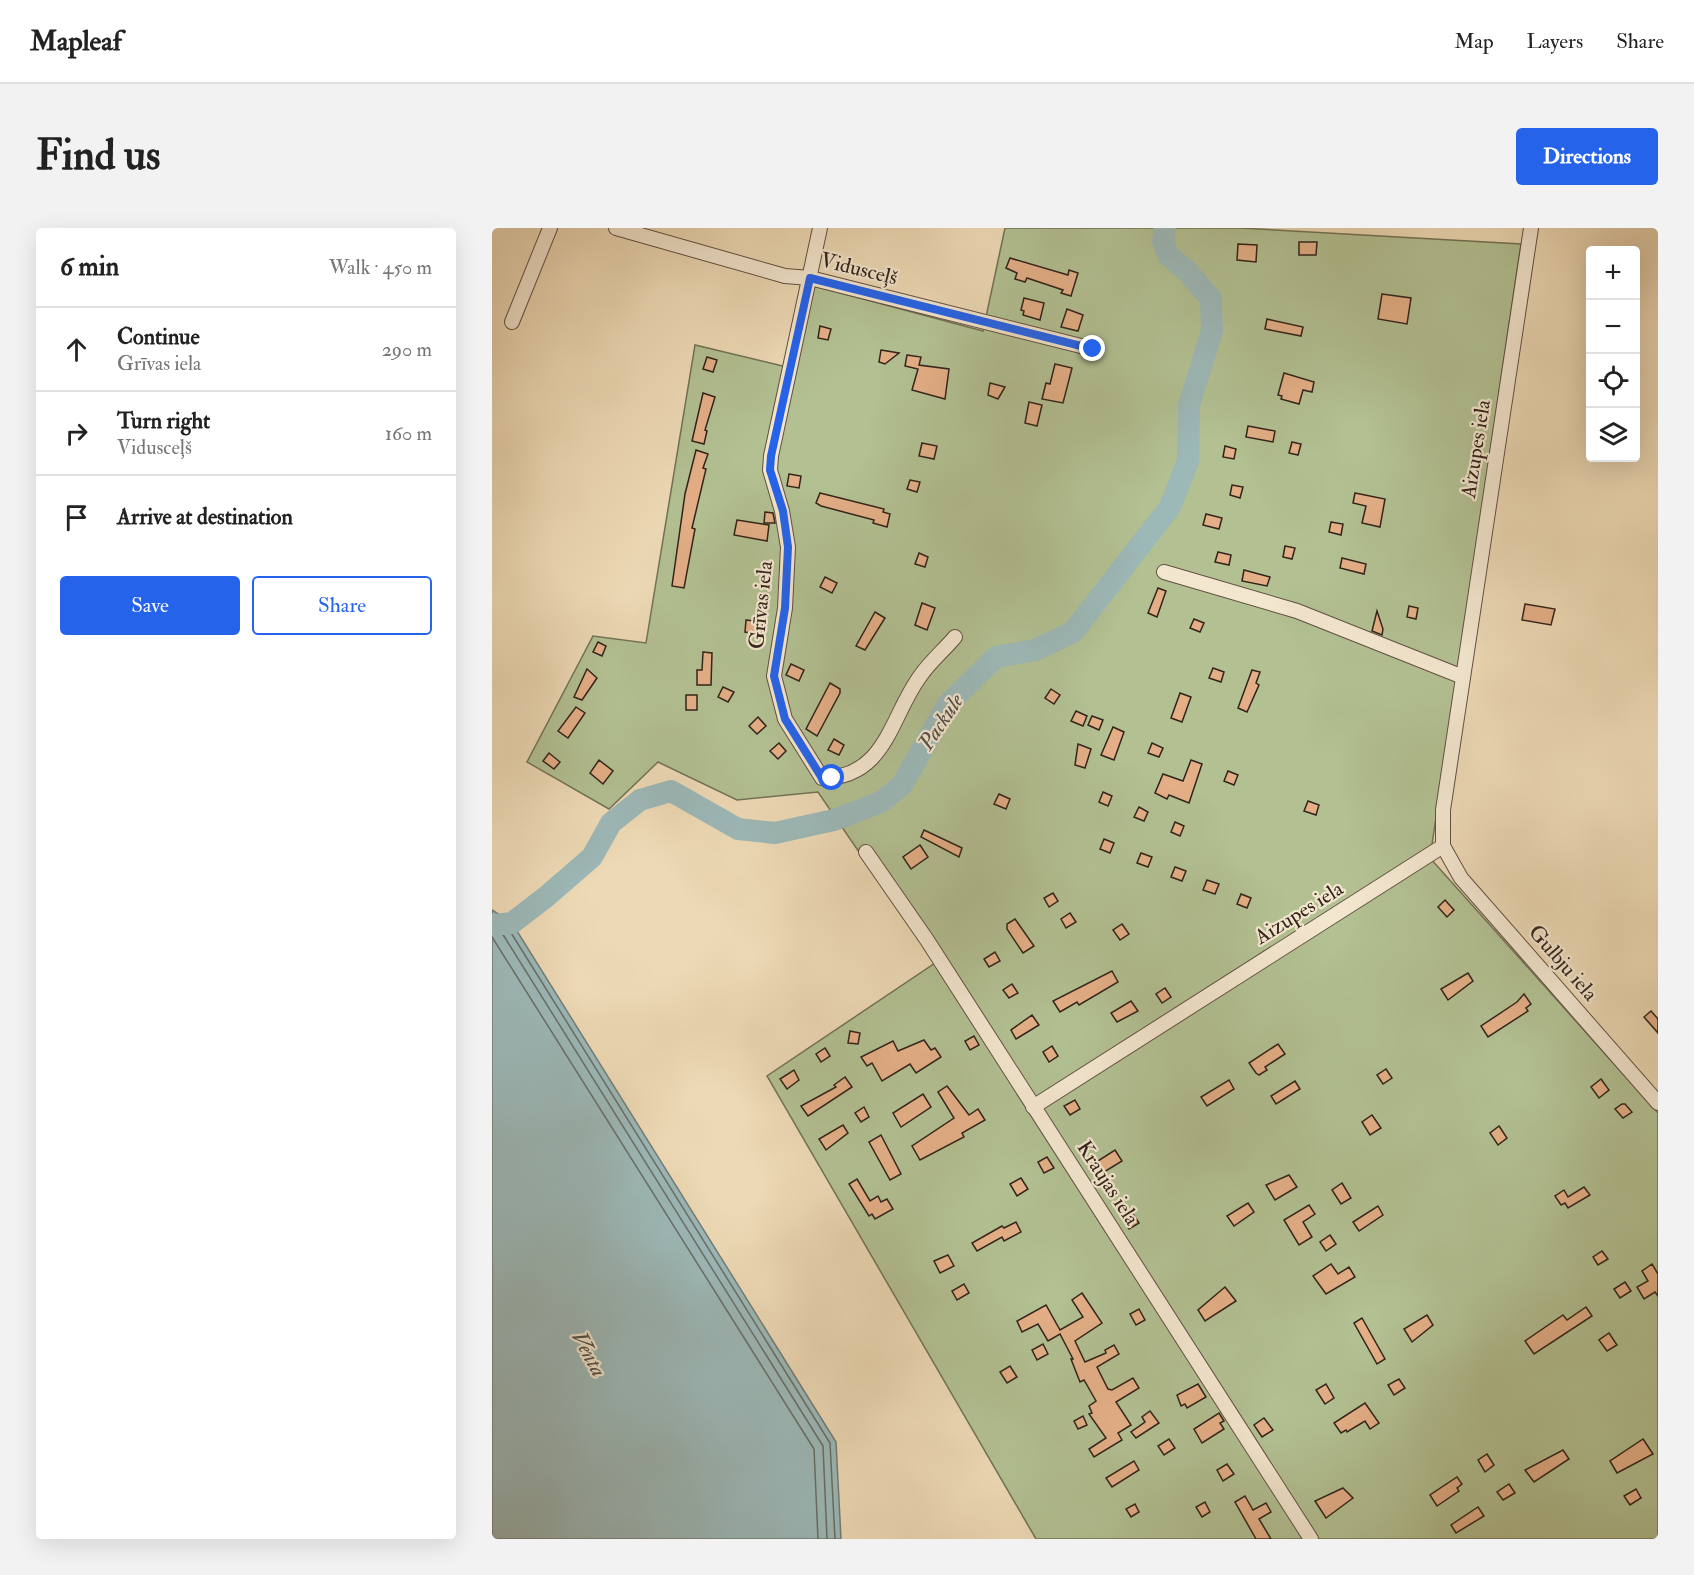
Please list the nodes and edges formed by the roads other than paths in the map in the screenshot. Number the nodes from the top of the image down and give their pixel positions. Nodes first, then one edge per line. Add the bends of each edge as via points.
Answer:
1 (550, 228) edge
2 (616, 228) edge
3 (820, 228) edge
4 (1531, 228) edge
5 (810, 278) junction
6 (512, 322) dead end
7 (1093, 349) dead end
8 (1164, 572) dead end
9 (955, 638) dead end
10 (1463, 677) junction
11 (1443, 846) junction
12 (866, 852) dead end
13 (1658, 1102) edge
14 (1033, 1107) junction
15 (1311, 1539) edge

1 - 6 street
2 - 5 street, Vidusceļš via 785,276
3 - 5 street, Grīvas iela
4 - 10 street, Aizupes iela
5 - 7 street, Vidusceļš
5 - 9 street, Grīvas iela via 771,456 770,470 783,511 788,547 785,608 774,676 785,719 822,778 848,776 868,764 886,740 920,676
8 - 10 street via 1297,611
10 - 11 street, Aizupes iela via 1443,810
11 - 13 street, Gulbju iela via 1461,878
11 - 14 street, Aizupes iela
12 - 14 street, Kraujas iela
14 - 15 street, Kraujas iela

